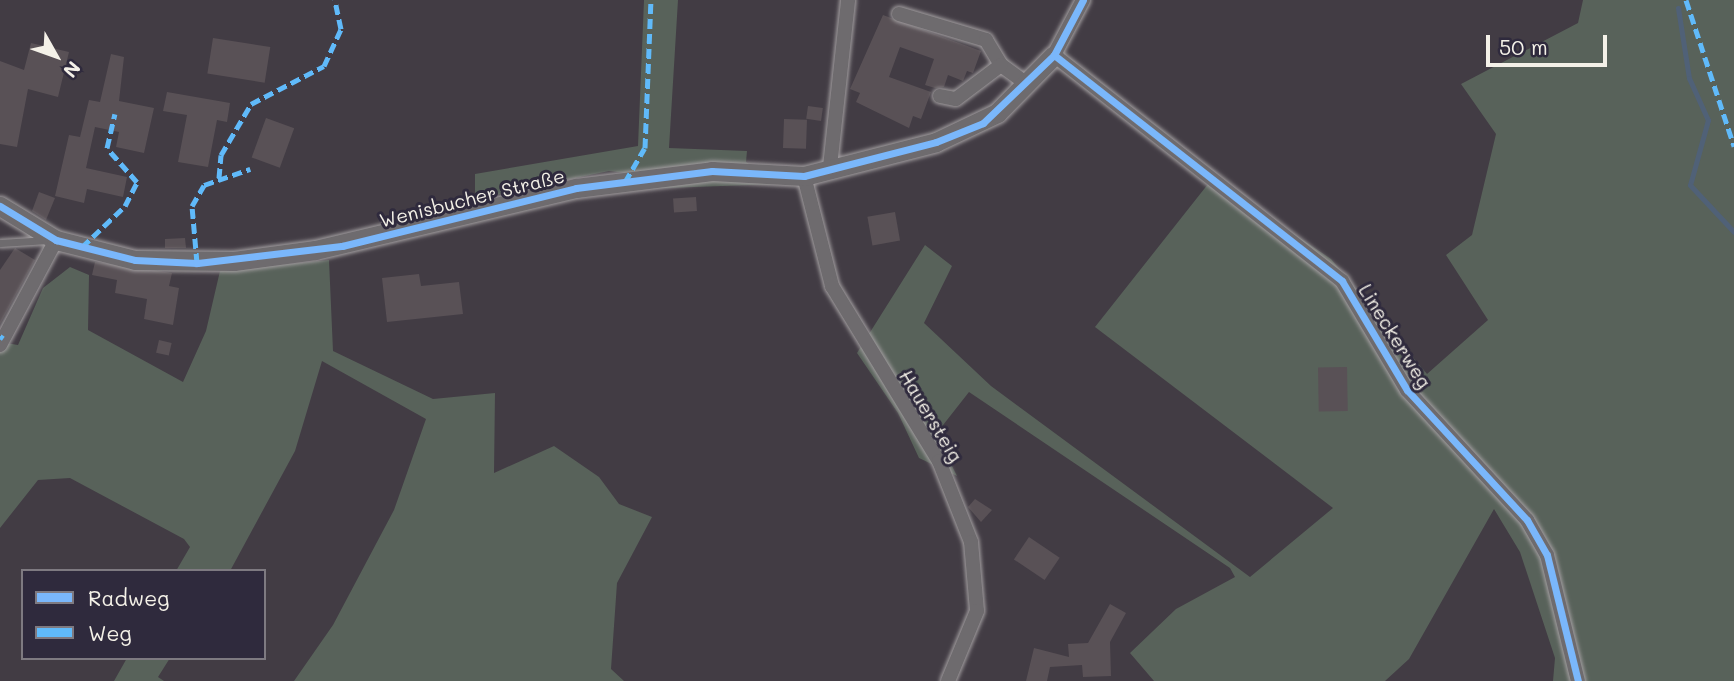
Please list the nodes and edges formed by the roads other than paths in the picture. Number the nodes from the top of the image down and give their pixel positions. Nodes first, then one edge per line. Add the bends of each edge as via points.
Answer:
1 (848, 0) edge
2 (1083, 0) edge
3 (899, 14) dead end
4 (1054, 55) junction
5 (1001, 65) junction
6 (1027, 84) junction
7 (940, 96) dead end
8 (830, 167) junction
9 (804, 176) junction
10 (0, 206) edge
11 (56, 240) junction
12 (0, 243) edge
13 (0, 345) edge
14 (948, 681) edge
15 (1578, 681) edge

1 - 8 street
2 - 4 street
3 - 5 street via 986,40
4 - 6 street, Wenisbucher Straße
4 - 15 street, Lineckerweg via 1342,281 1407,390 1528,520 1547,555
5 - 6 street
5 - 7 street via 956,99
6 - 8 street, Wenisbucher Straße via 967,131
8 - 9 street, Wenisbucher Straße
9 - 11 street, Wenisbucher Straße via 712,171 576,188 342,246 234,261 135,260
9 - 14 street, Hauersteig via 832,286 939,461 971,542 977,611
10 - 11 street, Wenisbucher Straße
11 - 12 lane
11 - 13 street

